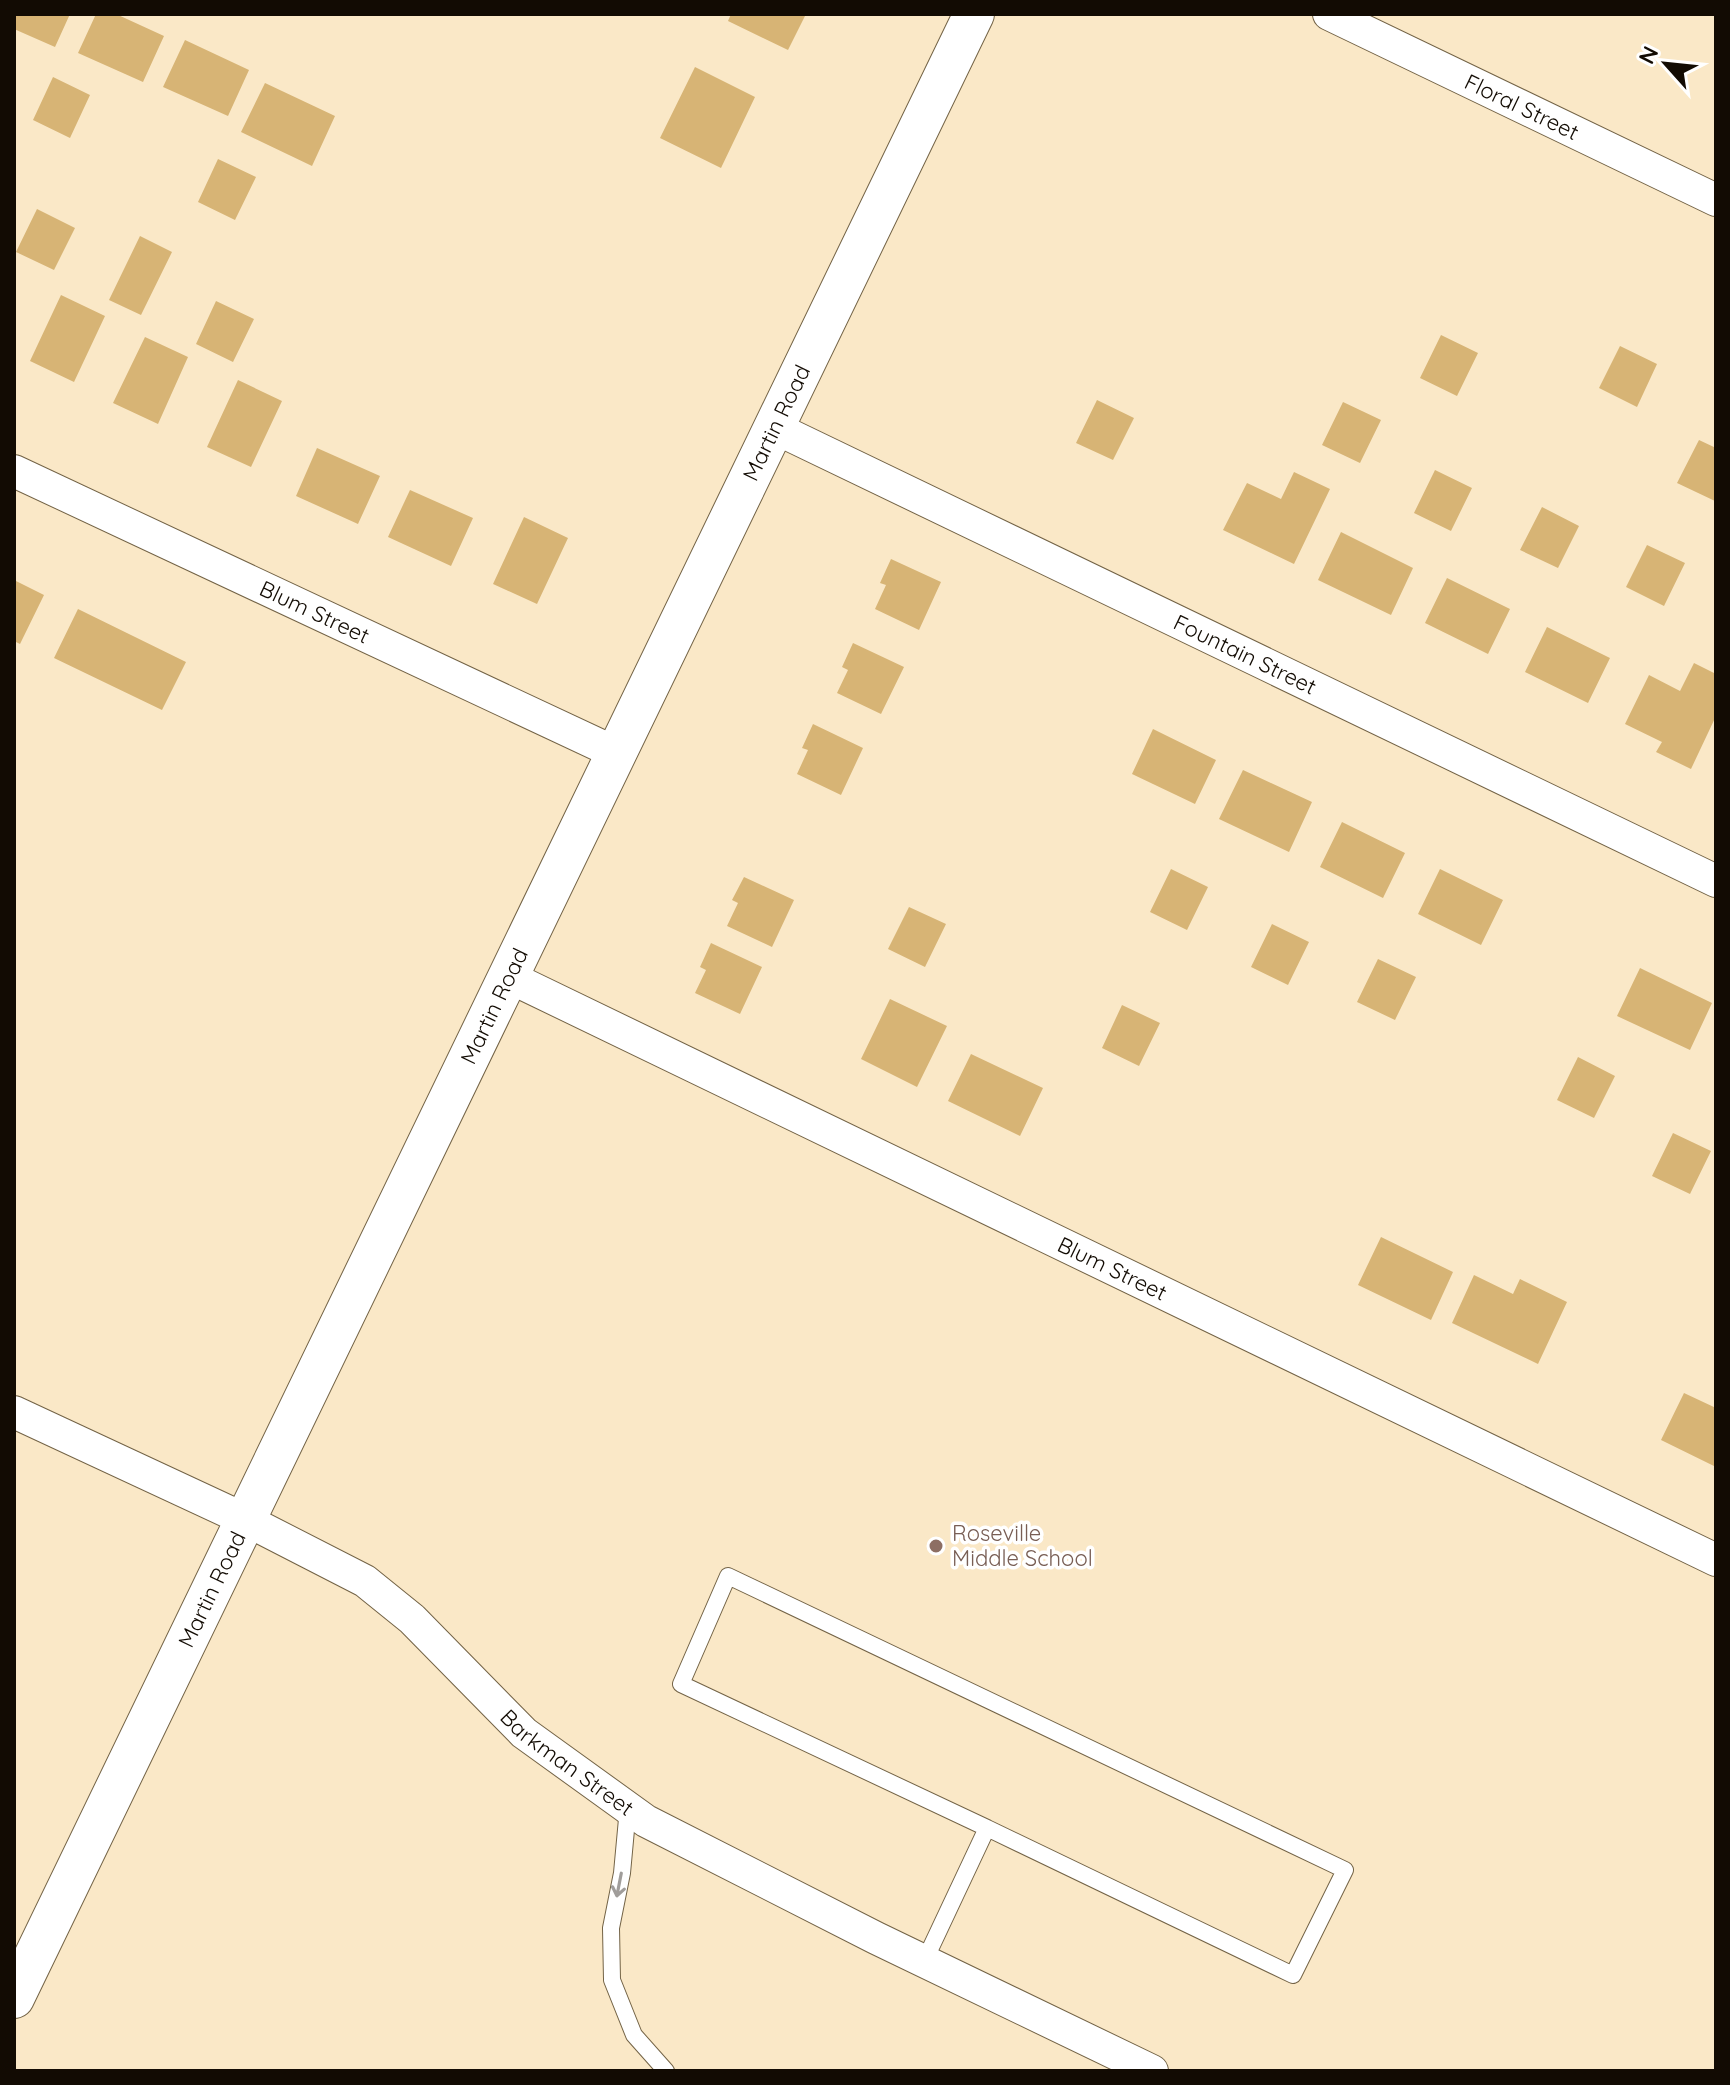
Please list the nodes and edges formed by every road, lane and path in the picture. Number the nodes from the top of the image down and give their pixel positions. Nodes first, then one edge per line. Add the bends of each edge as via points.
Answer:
1 (974, 14) edge
2 (1329, 14) edge
3 (1716, 200) edge
4 (773, 427) junction
5 (14, 471) edge
6 (616, 753) junction
7 (1716, 881) edge
8 (509, 977) junction
9 (14, 1412) edge
10 (244, 1519) junction
11 (1716, 1560) edge
12 (628, 1808) junction
13 (987, 1828) junction
14 (924, 1962) junction
15 (14, 1998) edge
16 (666, 2071) edge
17 (1152, 2071) edge

1 - 4 street, Martin Road
2 - 3 street, Floral Street
4 - 6 street, Martin Road
4 - 7 street, Fountain Street
5 - 6 street, Blum Street
6 - 8 street, Martin Road
8 - 10 street, Martin Road
8 - 11 street, Blum Street
9 - 10 street, Barkman Street
10 - 12 street, Barkman Street via 365,1581 412,1619 524,1733
10 - 15 street, Martin Road
12 - 14 street, Barkman Street
12 -> 16 lane via 611,1928 612,1980 634,2035
13 - 13 lane via 1293,1975 1345,1870 728,1576 681,1684
13 - 14 lane
14 - 17 street, Barkman Street

